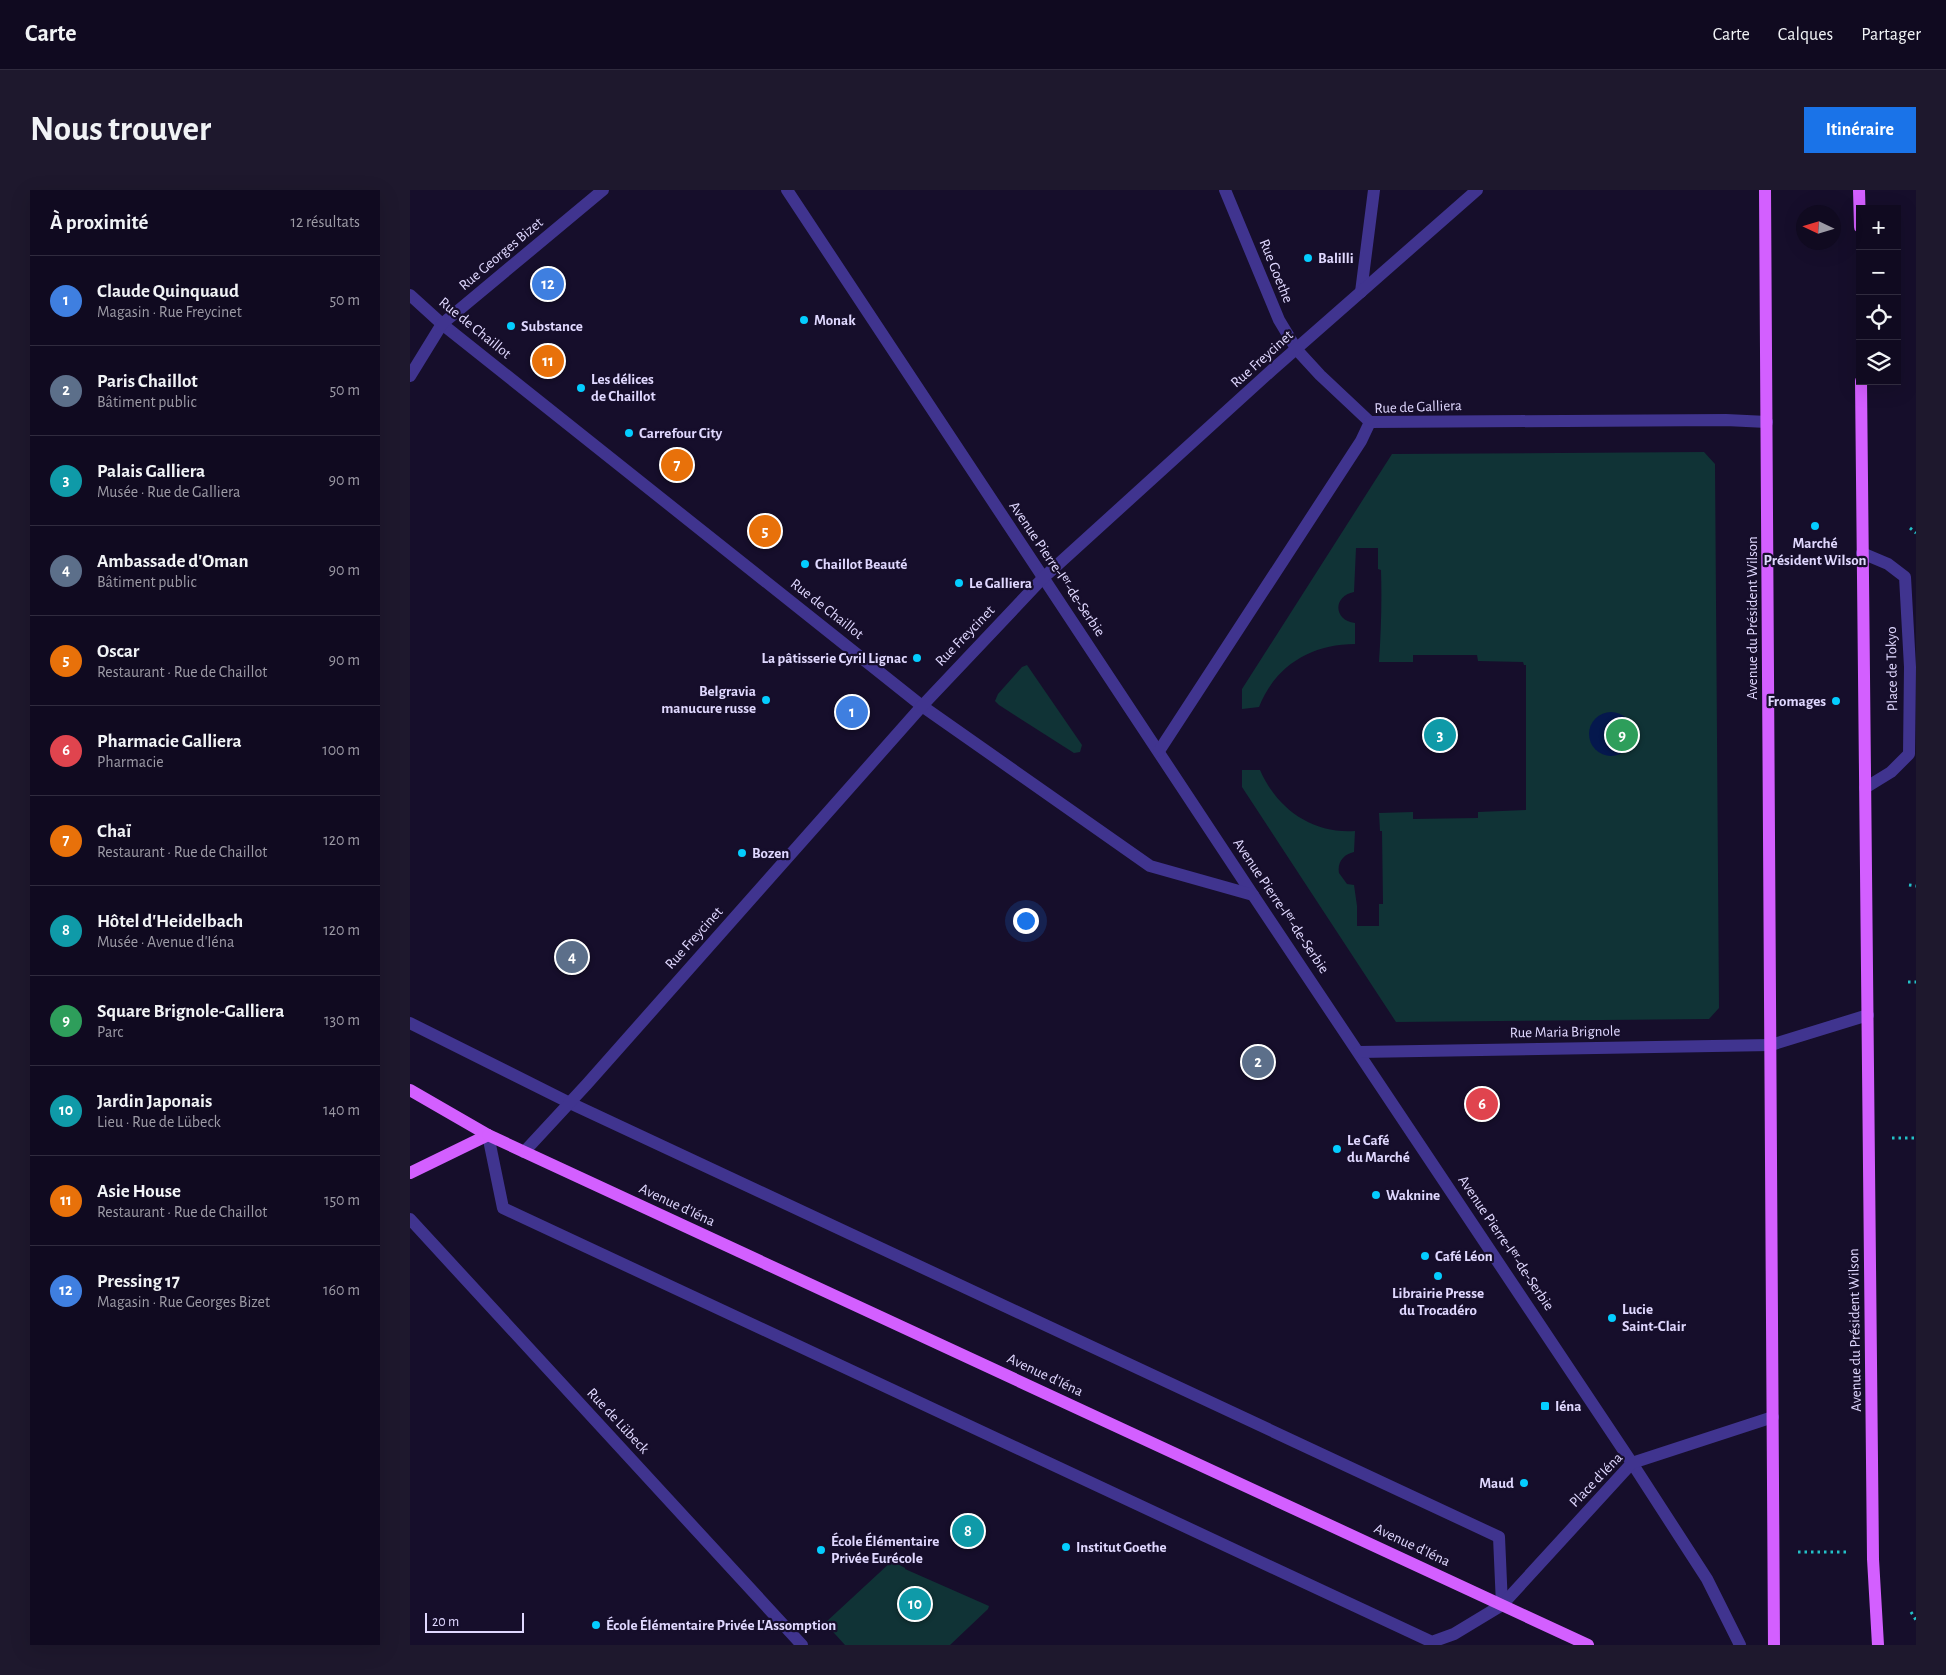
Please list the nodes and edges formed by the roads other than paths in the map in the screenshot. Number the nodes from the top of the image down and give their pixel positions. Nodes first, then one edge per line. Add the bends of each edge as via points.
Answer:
1 (603, 190) edge
2 (787, 190) edge
3 (1226, 190) edge
4 (1374, 190) edge
5 (1477, 190) edge
6 (1765, 190) edge
7 (1860, 190) edge
8 (1860, 205) edge
9 (1361, 292) junction
10 (410, 295) edge
11 (442, 324) junction
12 (1297, 350) junction
13 (410, 376) edge
14 (1861, 385) edge
15 (1370, 422) junction
16 (1767, 422) junction
17 (1862, 553) junction
18 (1043, 578) junction
19 (922, 706) junction
20 (1159, 751) junction
21 (1865, 788) junction
22 (1253, 896) junction
23 (1868, 1016) junction
24 (410, 1023) edge
25 (1771, 1045) junction
26 (1359, 1052) junction
27 (410, 1090) edge
28 (570, 1103) junction
29 (488, 1135) junction
30 (524, 1152) junction
31 (410, 1173) edge
32 (410, 1219) edge
33 (1773, 1417) junction
34 (1632, 1463) junction
35 (1502, 1605) junction
36 (802, 1645) edge
37 (1588, 1645) edge
38 (1740, 1645) edge
39 (1774, 1645) edge
40 (1878, 1645) edge

1 - 11 street, Rue Georges Bizet
2 - 18 street, Avenue Pierre-Iᵉʳ-de-Serbie
3 - 12 street, Rue Goethe via 1279,320
4 - 9 street
5 - 9 street, Rue Freycinet
6 - 16 main road, Avenue du Président Wilson
7 - 8 main road
9 - 12 street, Rue Freycinet
10 - 11 street, Rue de Chaillot
11 - 13 street, Rue Georges Bizet
11 - 19 street, Rue de Chaillot
12 - 15 street, Rue Goethe
12 - 18 street, Rue Freycinet
14 - 17 main road, Avenue du Président Wilson
15 - 16 street, Rue de Galliera
15 - 20 street, Rue de Galliera via 1361,441
16 - 25 main road, Avenue du Président Wilson
17 - 21 main road, Avenue du Président Wilson
17 - 21 street, Place de Tokyo via 1888,564 1905,577 1910,667 1909,754 1891,772
18 - 19 street, Rue Freycinet
18 - 20 street, Avenue Pierre-Iᵉʳ-de-Serbie
19 - 22 street, Rue de Chaillot via 1150,866
19 - 28 street, Rue Freycinet
20 - 22 street, Avenue Pierre-Iᵉʳ-de-Serbie
21 - 23 main road, Avenue du Président Wilson
22 - 26 street, Avenue Pierre-Iᵉʳ-de-Serbie
23 - 25 street
23 - 40 main road, Avenue du Président Wilson via 1873,1559
24 - 28 street
25 - 26 street, Rue Maria Brignole
25 - 33 main road, Avenue du Président Wilson
26 - 34 street, Avenue Pierre-Iᵉʳ-de-Serbie
27 - 29 main road, Avenue d'Iéna
28 - 30 street, Rue Freycinet
28 - 35 street via 1499,1538
29 - 30 main road, Avenue d'Iéna
29 - 31 main road
29 - 35 street, Place d'Iéna via 502,1208 1432,1642 1454,1634
30 - 35 main road, Avenue d'Iéna
32 - 36 street, Rue de Lübeck
33 - 34 street, Place d'Iéna
33 - 39 main road, Avenue du Président Wilson
34 - 35 street, Place d'Iéna
34 - 38 street, Avenue Pierre-Iᵉʳ-de-Serbie via 1707,1579
35 - 37 main road, Avenue d'Iéna

